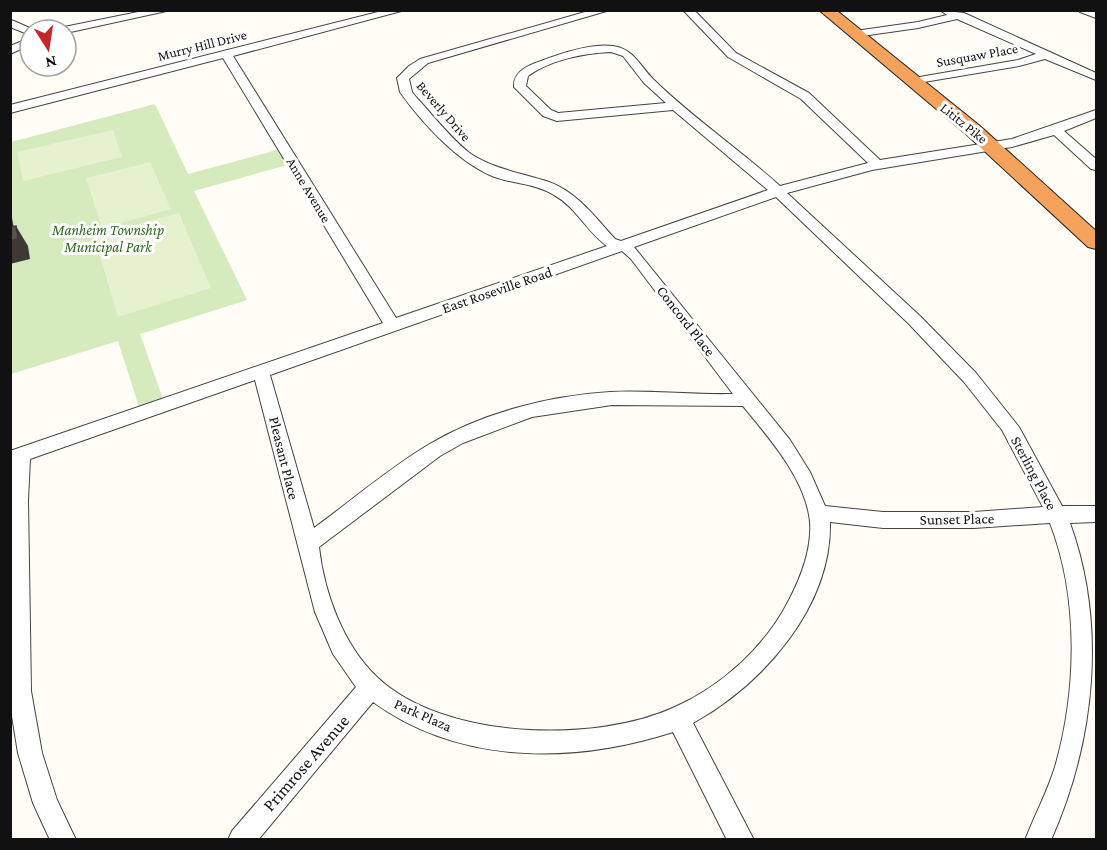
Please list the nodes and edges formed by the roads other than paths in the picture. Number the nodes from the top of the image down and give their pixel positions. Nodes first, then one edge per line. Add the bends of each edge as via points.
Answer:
1 (166, 10) edge
2 (400, 10) edge
3 (605, 10) edge
4 (688, 10) edge
5 (826, 10) edge
6 (945, 10) edge
7 (973, 10) edge
8 (957, 16) junction
9 (78, 27) edge
10 (855, 34) junction
11 (226, 54) junction
12 (1046, 55) junction
13 (1096, 77) edge
14 (912, 81) junction
15 (676, 106) junction
16 (10, 109) edge
17 (1096, 114) edge
18 (1055, 129) junction
19 (990, 145) junction
20 (879, 166) junction
21 (1096, 166) edge
22 (780, 191) junction
23 (1096, 242) edge
24 (621, 246) junction
25 (393, 326) junction
26 (261, 372) junction
27 (747, 399) junction
28 (16, 457) edge
29 (818, 513) junction
30 (1096, 514) edge
31 (1057, 516) junction
32 (309, 543) junction
33 (371, 687) junction
34 (678, 718) junction
35 (63, 840) edge
36 (241, 840) edge
37 (741, 840) edge
38 (1038, 840) edge

1 - 9 street
2 - 11 street, Murry Hill Drive
3 - 24 street, Beverly Drive via 432,58 405,74 402,82 412,100 465,156 498,173 559,192 610,242
4 - 20 street via 744,64 805,96
5 - 10 highway, Lititz Pike
6 - 8 street
7 - 8 street
8 - 10 street
8 - 12 street
10 - 14 highway, Lititz Pike
11 - 16 street, Murry Hill Drive
11 - 25 street, Anne Avenue
12 - 13 street
12 - 14 street, Susquaw Place
14 - 19 highway, Lititz Pike
15 - 15 street, Sterling Place via 557,117 547,113 519,87 519,81 533,67 612,49 627,54 648,81
15 - 22 street, Sterling Place
17 - 18 street, East Roseville Road
18 - 19 street, East Roseville Road
18 - 21 street
19 - 20 street, East Roseville Road
19 - 23 highway, Lititz Pike
20 - 22 street, East Roseville Road
22 - 24 street, East Roseville Road
22 - 31 street, Sterling Place via 975,383 1005,421
24 - 25 street, East Roseville Road
24 - 27 street, Concord Place via 636,256
25 - 26 street, East Roseville Road
26 - 28 street, East Roseville Road
26 - 32 street, Pleasant Place
27 - 29 street, Park Plaza via 799,468
27 - 32 street via 605,399 527,412 446,444
28 - 35 street via 20,691 30,753
29 - 31 street, Sunset Place via 895,520
29 - 34 street, Park Plaza via 820,532 814,561 797,606 778,638 731,686
30 - 31 street, Sunset Place
31 - 38 street, Sterling Place via 1071,559 1083,637 1080,709 1057,795
32 - 33 street, Park Plaza via 331,631 341,651
33 - 34 street, Park Plaza via 429,721 516,742 574,742 624,734
33 - 36 street, Primrose Avenue
34 - 37 street

